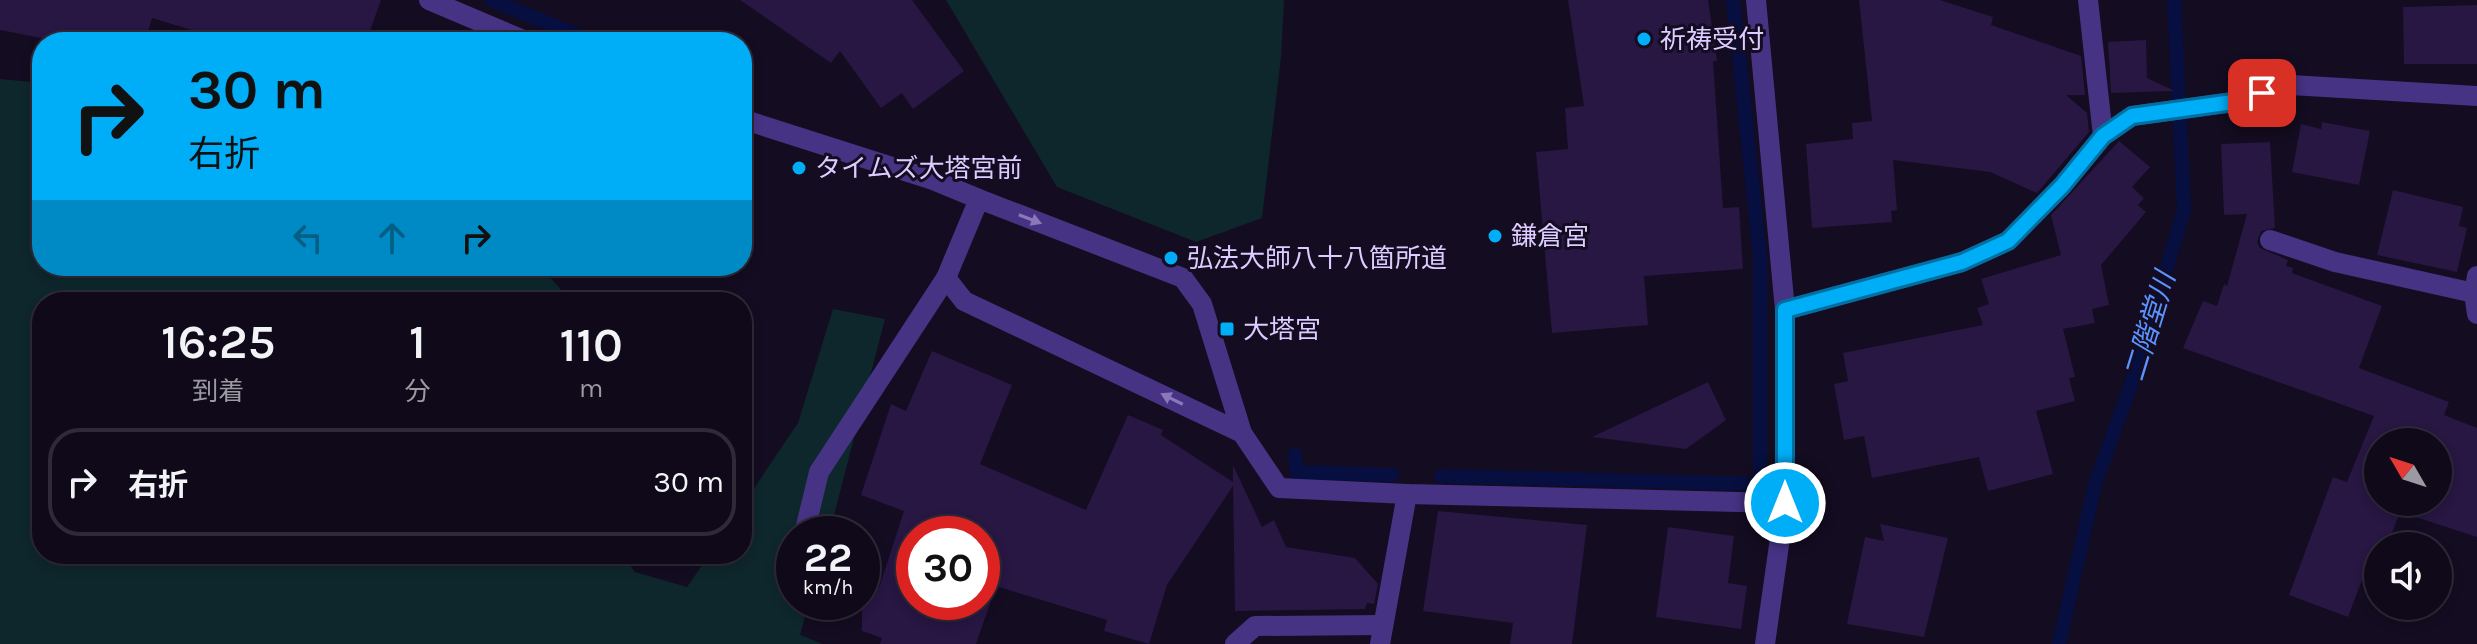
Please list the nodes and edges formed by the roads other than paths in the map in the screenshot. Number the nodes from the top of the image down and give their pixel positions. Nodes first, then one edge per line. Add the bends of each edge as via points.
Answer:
1 (429, 0) edge
2 (1756, 0) edge
3 (2088, 0) edge
4 (504, 32) edge
5 (2477, 96) edge
6 (752, 122) edge
7 (2103, 136) junction
8 (979, 199) junction
9 (2270, 240) dead end
10 (946, 278) junction
11 (2475, 284) edge
12 (1785, 310) junction
13 (2477, 314) edge
14 (1242, 433) junction
15 (1407, 494) junction
16 (1785, 503) junction
17 (808, 516) edge
18 (1382, 634) edge
19 (1235, 644) edge
20 (1765, 644) edge

1 - 4 street
2 - 12 street
3 - 7 street
5 - 7 street via 2291,85 2233,102 2132,116
6 - 8 street
7 - 12 street via 2008,241 1962,262
8 - 10 street
8 -> 14 street via 1183,278 1202,304
9 - 11 street via 2335,262
14 -> 10 street via 964,301
10 - 17 street via 819,472
11 - 13 street
12 - 16 street
14 - 15 street via 1279,488
15 - 16 street
15 - 18 street
16 - 20 street
18 - 19 street via 1255,626

